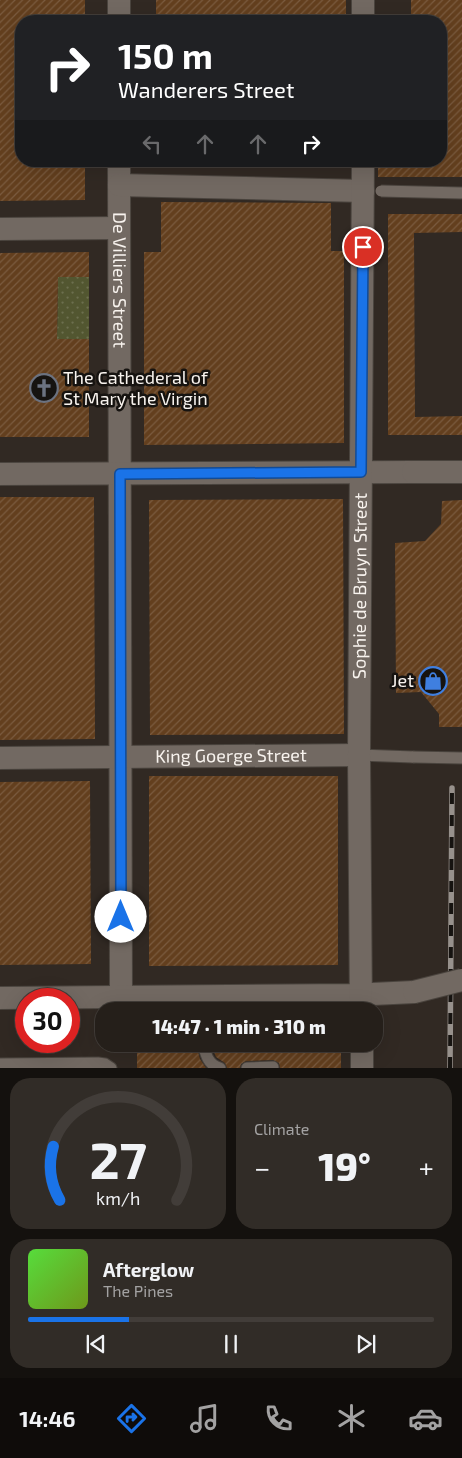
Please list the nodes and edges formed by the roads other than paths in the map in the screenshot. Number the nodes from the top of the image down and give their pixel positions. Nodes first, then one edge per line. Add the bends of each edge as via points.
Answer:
1 (119, 0) edge
2 (363, 0) edge
3 (119, 15) edge
4 (363, 15) edge
5 (119, 167) edge
6 (365, 167) edge
7 (119, 185) junction
8 (372, 191) junction
9 (462, 193) edge
10 (119, 228) junction
11 (0, 229) edge
12 (361, 472) junction
13 (462, 472) edge
14 (0, 474) edge
15 (120, 474) junction
16 (360, 755) junction
17 (120, 757) junction
18 (0, 758) edge
19 (462, 758) edge
20 (462, 980) edge
21 (121, 997) junction
22 (0, 998) edge
23 (180, 1002) edge
24 (361, 1002) edge
25 (205, 1052) edge
26 (362, 1052) edge
27 (0, 1064) edge
28 (273, 1067) edge
29 (111, 1068) edge
30 (220, 1068) edge
31 (247, 1068) edge
32 (362, 1068) edge

1 - 3 street
2 - 4 street
5 - 7 street, De Villiers Street
6 - 8 street, Sophie de Bruyn Street
7 - 8 street
7 - 10 street, De Villiers Street
8 - 9 lane, bridge
8 - 12 street, Sophie de Bruyn Street
10 - 11 street
10 - 15 street, De Villiers Street
12 - 13 street, bridge
12 - 15 street
12 - 16 street, Sophie de Bruyn Street
14 - 15 street
15 - 17 street, De Villiers Street
16 - 17 street, King Goerge Street
16 - 19 lane, King Goerge Street, bridge
16 - 24 street, Sophie de Bruyn Street
17 - 18 street, King Goerge Street
17 - 21 street, De Villiers Street
20 - 24 street, bridge
21 - 22 street
21 - 23 street
25 - 30 lane via 214,1066
26 - 32 street
27 - 29 lane via 98,1063
28 - 31 lane

